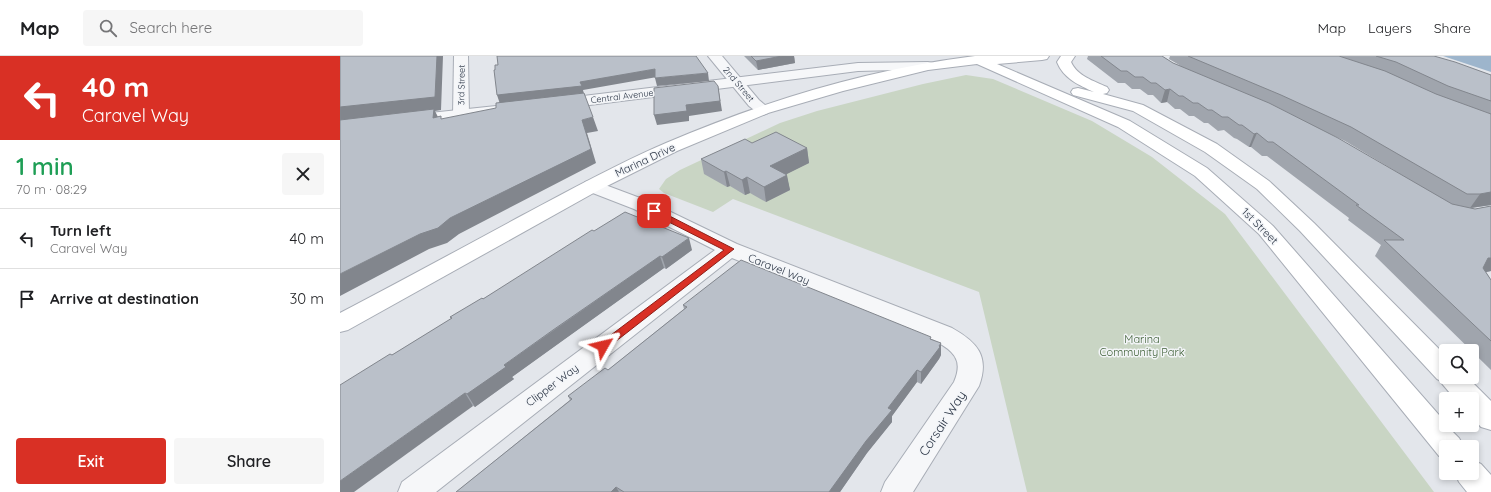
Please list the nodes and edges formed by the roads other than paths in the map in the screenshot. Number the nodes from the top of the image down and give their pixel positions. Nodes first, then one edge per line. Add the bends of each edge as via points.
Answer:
1 (461, 56) edge
2 (715, 56) edge
3 (1042, 56) edge
4 (1068, 56) edge
5 (975, 57) edge
6 (928, 66) junction
7 (1014, 76) junction
8 (738, 82) junction
9 (547, 105) edge
10 (1138, 108) junction
11 (508, 110) edge
12 (763, 110) junction
13 (461, 115) junction
14 (400, 122) edge
15 (592, 186) junction
16 (730, 249) junction
17 (340, 324) edge
18 (966, 350) joint
19 (1439, 365) edge
20 (1458, 384) edge
21 (1491, 419) edge
22 (1443, 440) edge
23 (1476, 480) edge
24 (412, 492) edge
25 (896, 492) edge
26 (1486, 492) edge

1 - 13 street, 3rd Street
2 - 8 street, 2nd Street
3 - 5 main road, Marina Drive via 1004,60
4 - 10 main road via 1064,62 1071,74
5 - 6 main road, Marina Drive
5 - 7 main road, 1st Street
6 - 8 street, Central Avenue via 858,67
6 - 12 main road, Marina Drive
7 - 10 main road, 1st Street
7 - 22 main road, 1st Street via 1124,124 1201,172 1266,230
8 - 9 street, Central Avenue
8 - 12 street, 2nd Street via 754,103
10 - 19 main road, 1st Street via 1211,148 1263,185 1307,227
11 - 13 street
12 - 15 main road, Marina Drive via 671,147
13 - 14 street
15 - 16 street, Caravel Way via 642,204
15 - 17 main road, Marina Drive
16 - 18 street, Caravel Way via 943,334
16 - 24 street, Clipper Way
18 - 25 street, Corsair Way via 971,362 971,374 966,386
20 - 21 main road
23 - 26 main road

